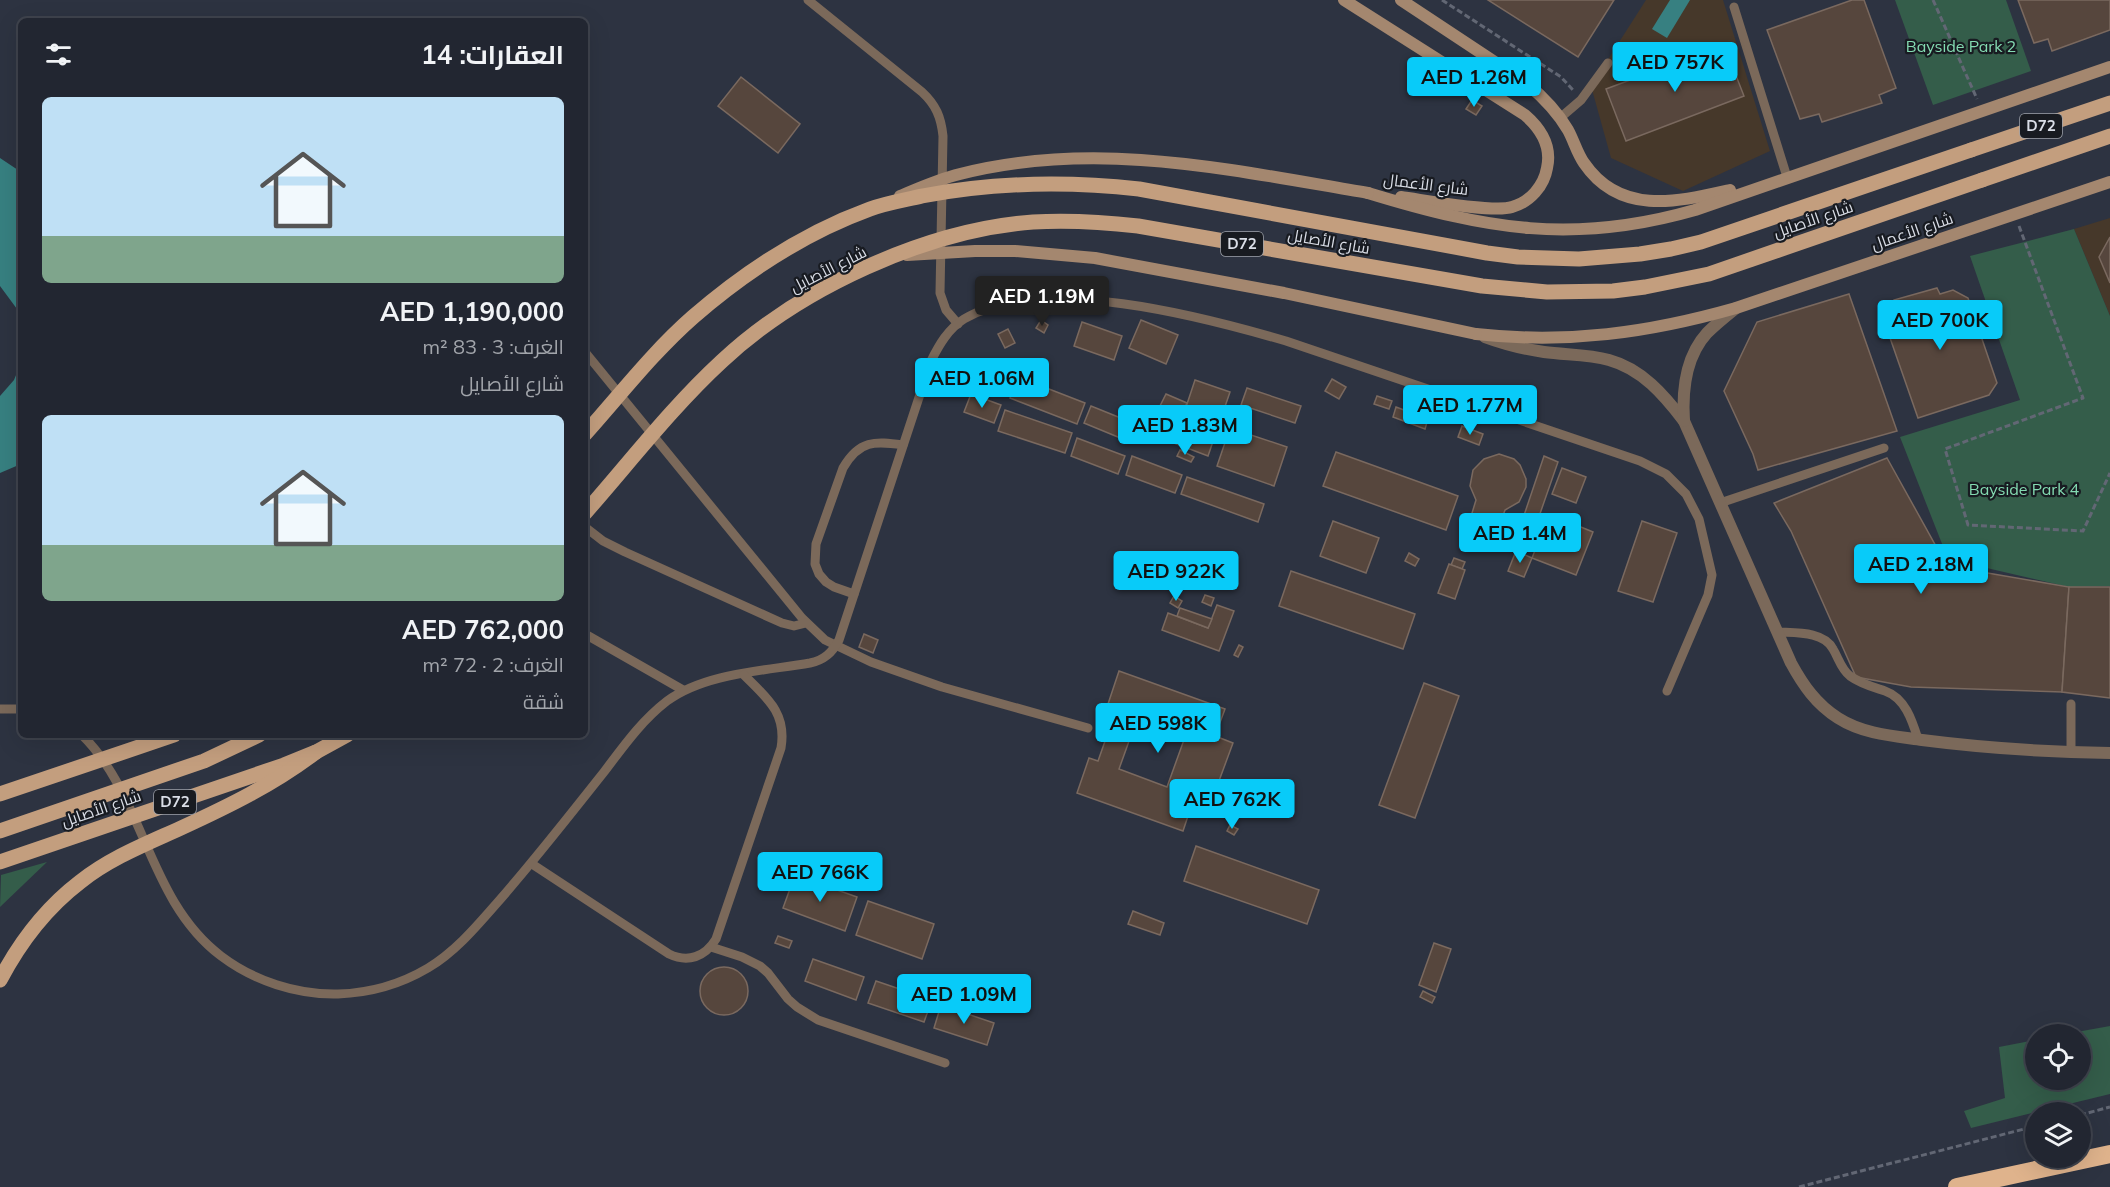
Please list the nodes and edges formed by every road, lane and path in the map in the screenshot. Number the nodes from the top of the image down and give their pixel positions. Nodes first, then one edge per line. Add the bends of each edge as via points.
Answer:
1 (808, 0) edge
2 (1344, 0) edge
3 (1401, 0) edge
4 (1442, 0) edge
5 (1934, 0) edge
6 (1734, 7) dead end
7 (1608, 63) dead end
8 (2110, 67) edge
9 (1972, 91) dead end
10 (1581, 100) junction
11 (2110, 103) edge
12 (1560, 118) junction
13 (2110, 136) edge
14 (1787, 177) junction
15 (2110, 182) edge
16 (1755, 188) junction
17 (1368, 193) junction
18 (871, 208) junction
19 (2025, 242) dead end
20 (894, 257) junction
21 (1736, 308) junction
22 (958, 324) junction
23 (1476, 334) junction
24 (588, 356) edge
25 (1684, 421) junction
26 (588, 431) edge
27 (903, 445) junction
28 (1884, 448) dead end
29 (2110, 473) edge
30 (1720, 502) junction
31 (588, 510) edge
32 (588, 529) edge
33 (854, 594) junction
34 (806, 623) junction
35 (1778, 632) junction
36 (588, 636) edge
37 (836, 647) junction
38 (744, 675) junction
39 (683, 690) junction
40 (1667, 691) dead end
41 (2071, 704) dead end
42 (0, 709) edge
43 (18, 709) edge
44 (1088, 728) dead end
45 (85, 738) edge
46 (165, 738) edge
47 (253, 738) edge
48 (342, 738) edge
49 (1918, 739) junction
50 (316, 752) junction
51 (2071, 752) junction
52 (2110, 753) edge
53 (0, 794) edge
54 (0, 831) edge
55 (0, 862) edge
56 (532, 864) junction
57 (711, 947) junction
58 (0, 980) edge
59 (945, 1063) dead end
60 (2110, 1107) edge
61 (2091, 1112) edge
62 (2025, 1129) edge
63 (2110, 1154) edge
64 (1798, 1187) edge
65 (1957, 1187) edge

1 - 22 lane via 922,92 938,111 943,136 940,293 946,310
2 - 17 street, شارع الأعمال via 1525,115 1544,137 1548,152 1548,167 1535,193 1510,208
3 - 12 street, شارع الأعمال via 1526,82
4 - 10 path via 1561,77
5 - 9 path
6 - 14 lane
7 - 10 lane
8 - 14 street, شارع الأعمال
10 - 12 lane
11 - 18 main road, شارع الأصايل / D72, bridge via 1701,242 1610,257 1548,259 1487,254 1101,185 985,187
12 - 16 street, شارع الأعمال via 1594,175 1613,190 1634,199 1674,202
13 - 20 main road, شارع الأصايل / D72, bridge via 1709,274 1613,291 1547,292 1482,286 1102,222 996,227
14 - 16 street, شارع الأعمال
15 - 21 street, شارع الأعمال
16 - 17 street, شارع الأعمال via 1695,210 1633,225 1569,231 1505,226 1435,213
17 - 18 street, bridge via 1172,161 1086,158 1020,163 958,175
18 - 26 main road, شارع الأصايل / D72, bridge via 794,244 723,291 659,350
19 - 29 path via 2083,398 1945,449 1968,525 2083,531
20 - 23 street, شارع الأعمال, bridge via 1015,251 1095,258
20 - 31 main road, شارع الأصايل / D72, bridge via 813,295 748,338 699,384
21 - 23 street, شارع الأعمال via 1670,325 1602,336 1543,339
21 - 25 street via 1707,333 1692,357 1684,384
22 - 27 lane via 931,361
22 - 40 lane via 990,308 1040,298 1080,299 1184,315 1286,341 1653,466 1677,483 1694,506 1712,574 1708,595
23 - 25 street via 1520,348 1611,360 1652,384
24 - 34 lane
25 - 30 street
27 - 33 lane
27 - 33 lane via 870,443 849,457 816,544 815,564 825,582
28 - 30 lane
30 - 35 street
32 - 34 lane via 625,552 782,623
33 - 37 lane
34 - 37 lane
35 - 49 street via 1800,679 1824,708 1856,727
35 - 49 lane via 1828,641 1849,675 1898,698
36 - 39 lane
37 - 38 lane via 818,662
37 - 44 lane via 942,687
38 - 39 lane
38 - 57 lane via 774,706 783,737
39 - 56 lane via 639,727
41 - 51 lane
42 - 43 lane
45 - 56 lane via 113,776 168,892 200,938 245,971 299,991 322,994 378,989 429,967 472,932
46 - 53 main road, bridge
47 - 54 main road, شارع الأصايل / D72, bridge via 204,761
48 - 50 main road, شارع الأصايل / D72, bridge
49 - 51 street
50 - 55 main road, شارع الأصايل / D72, bridge
50 - 58 main road, bridge via 263,788 126,853 80,881 24,939
51 - 52 street
56 - 57 lane via 669,954 691,958
57 - 59 lane via 760,966 797,1008 818,1020
60 - 61 path
62 - 64 path
63 - 65 highway

